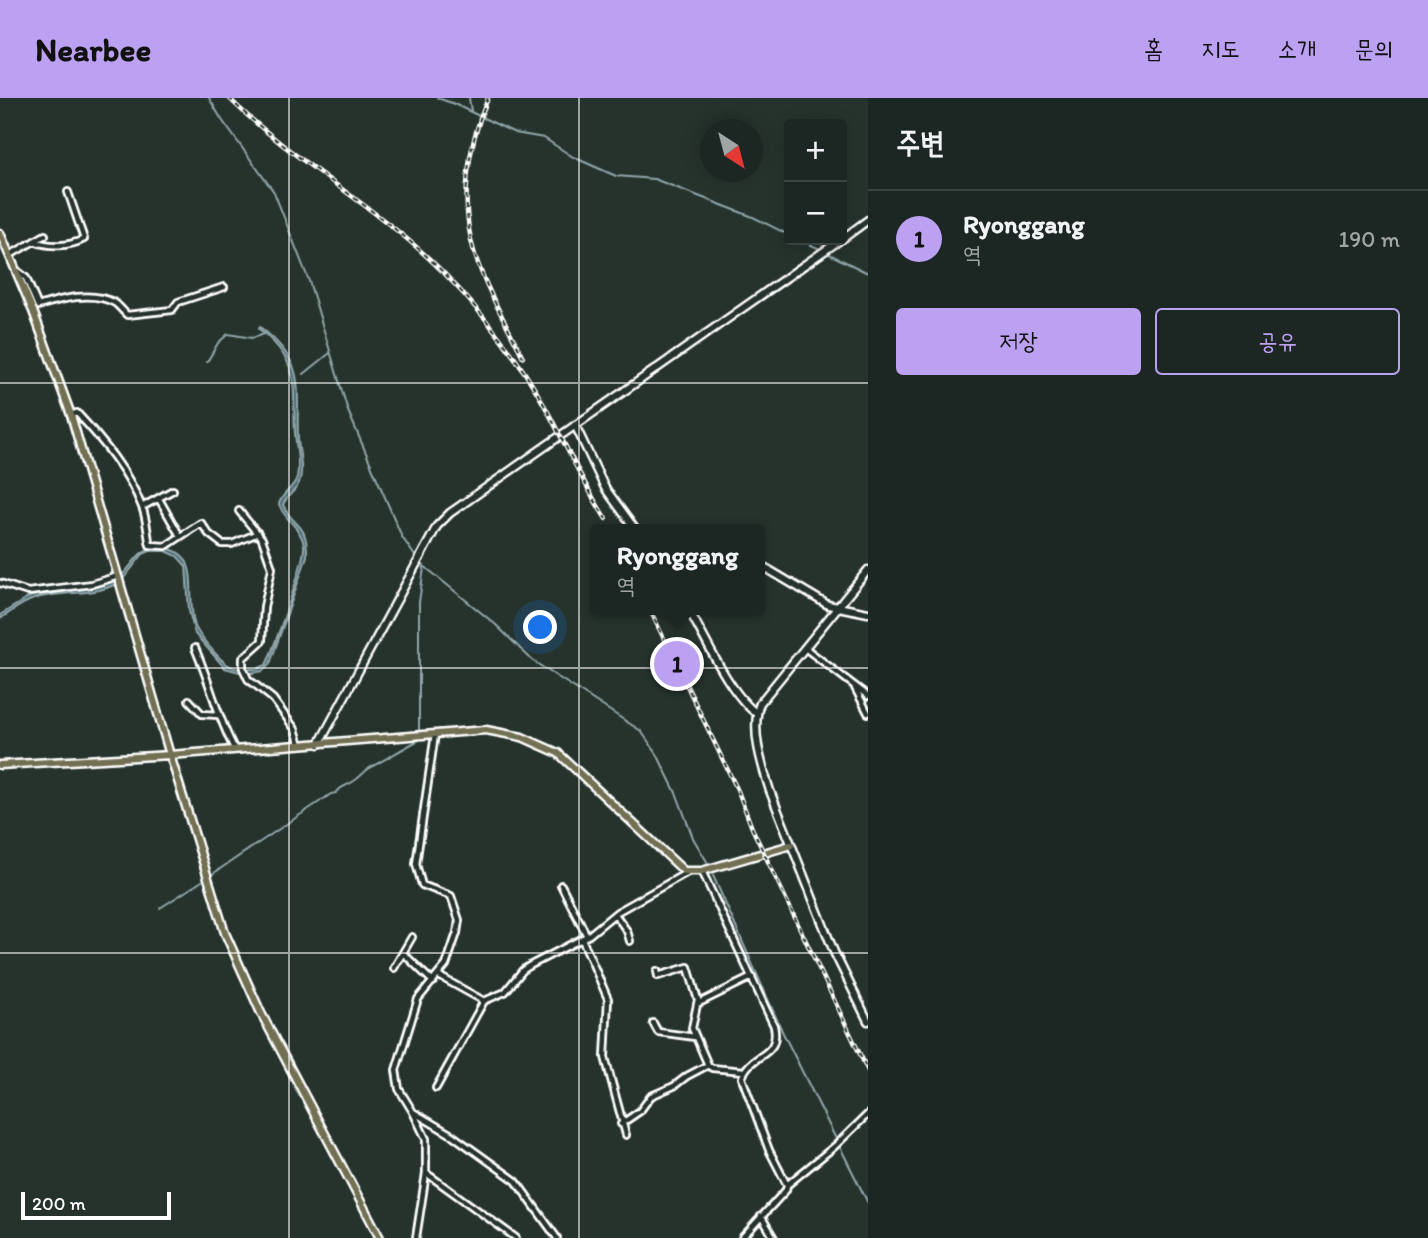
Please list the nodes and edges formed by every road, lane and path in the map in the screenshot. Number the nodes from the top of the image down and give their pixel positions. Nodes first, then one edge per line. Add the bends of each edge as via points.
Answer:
1 (68, 192) dead end
2 (868, 220) edge
3 (0, 233) edge
4 (45, 235) dead end
5 (847, 235) edge
6 (34, 241) junction
7 (833, 245) edge
8 (10, 256) junction
9 (16, 270) junction
10 (224, 287) dead end
11 (71, 415) junction
12 (575, 425) junction
13 (173, 490) dead end
14 (159, 499) junction
15 (142, 508) junction
16 (239, 511) dead end
17 (631, 524) edge
18 (258, 533) junction
19 (180, 536) junction
20 (765, 568) edge
21 (868, 570) edge
22 (119, 580) junction
23 (0, 583) edge
24 (837, 607) junction
25 (868, 613) edge
26 (693, 615) edge
27 (804, 647) junction
28 (195, 648) dead end
29 (855, 687) junction
30 (868, 696) edge
31 (190, 700) dead end
32 (757, 713) junction
33 (868, 713) edge
34 (218, 715) junction
35 (435, 734) junction
36 (318, 744) junction
37 (300, 746) junction
38 (235, 751) junction
39 (170, 755) junction
40 (0, 765) edge
41 (791, 845) junction
42 (708, 870) junction
43 (688, 871) junction
44 (561, 885) dead end
45 (615, 914) junction
46 (412, 937) dead end
47 (585, 937) junction
48 (630, 941) dead end
49 (403, 953) junction
50 (394, 968) dead end
51 (657, 971) dead end
52 (439, 976) junction
53 (752, 977) junction
54 (433, 982) junction
55 (484, 1001) junction
56 (697, 1004) junction
57 (868, 1021) edge
58 (653, 1023) dead end
59 (695, 1037) junction
60 (708, 1065) junction
61 (744, 1071) junction
62 (436, 1088) dead end
63 (414, 1112) junction
64 (868, 1114) edge
65 (621, 1124) junction
66 (626, 1135) dead end
67 (426, 1173) junction
68 (787, 1185) junction
69 (761, 1216) junction
70 (380, 1238) edge
71 (416, 1238) edge
72 (516, 1238) edge
73 (557, 1238) edge
74 (742, 1238) edge
75 (774, 1238) edge

1 - 6 street via 84,239 47,246
2 - 5 street
3 - 8 main road
4 - 6 street
6 - 8 street
7 - 12 street
8 - 9 main road
9 - 10 street via 26,278 38,306 85,297 113,302 127,315 172,310 178,302
9 - 11 main road
11 - 15 street via 77,413 107,448 130,479
11 - 22 main road
12 - 17 street via 605,488
12 - 36 street via 437,526
13 - 14 street
14 - 15 street
14 - 19 street
15 - 19 street via 150,545 166,546
16 - 18 street
18 - 19 street via 222,544 201,523
18 - 37 street via 271,572 262,641 243,658 243,668 295,729
20 - 24 street
21 - 24 street
22 - 23 street via 29,592
22 - 39 main road
24 - 25 street
24 - 27 street
26 - 32 street via 737,693
27 - 29 street
27 - 32 street
28 - 34 street
29 - 30 street
29 - 33 street
31 - 34 street via 202,715
32 - 41 street via 763,767
34 - 38 street
35 - 36 main road
35 - 43 main road via 502,732 558,753 675,864
35 - 52 street via 416,864 422,885 451,896 459,920
36 - 37 main road
37 - 38 main road
38 - 39 main road
39 - 40 main road
39 - 70 main road via 218,914 242,973
41 - 42 main road
41 - 57 street
42 - 43 main road
42 - 53 street
43 - 45 street
44 - 47 street
45 - 47 street
45 - 48 street
46 - 49 street
47 - 55 street via 523,970 505,992
47 - 65 street via 608,999 605,1057
49 - 50 street
49 - 54 street
51 - 56 street via 658,976 688,967 698,993
52 - 54 street
52 - 55 street
53 - 56 street
53 - 61 street via 776,1036 770,1049
54 - 63 street via 418,999 396,1070 399,1090
55 - 62 street
56 - 59 street via 692,1028
58 - 59 street via 658,1032
59 - 60 street
60 - 61 street
60 - 65 street via 651,1096
61 - 68 street via 744,1084
63 - 67 street via 426,1139
63 - 73 street via 516,1181
64 - 68 street
65 - 66 street
67 - 71 street
67 - 72 street
68 - 69 street
69 - 74 street
69 - 75 street

